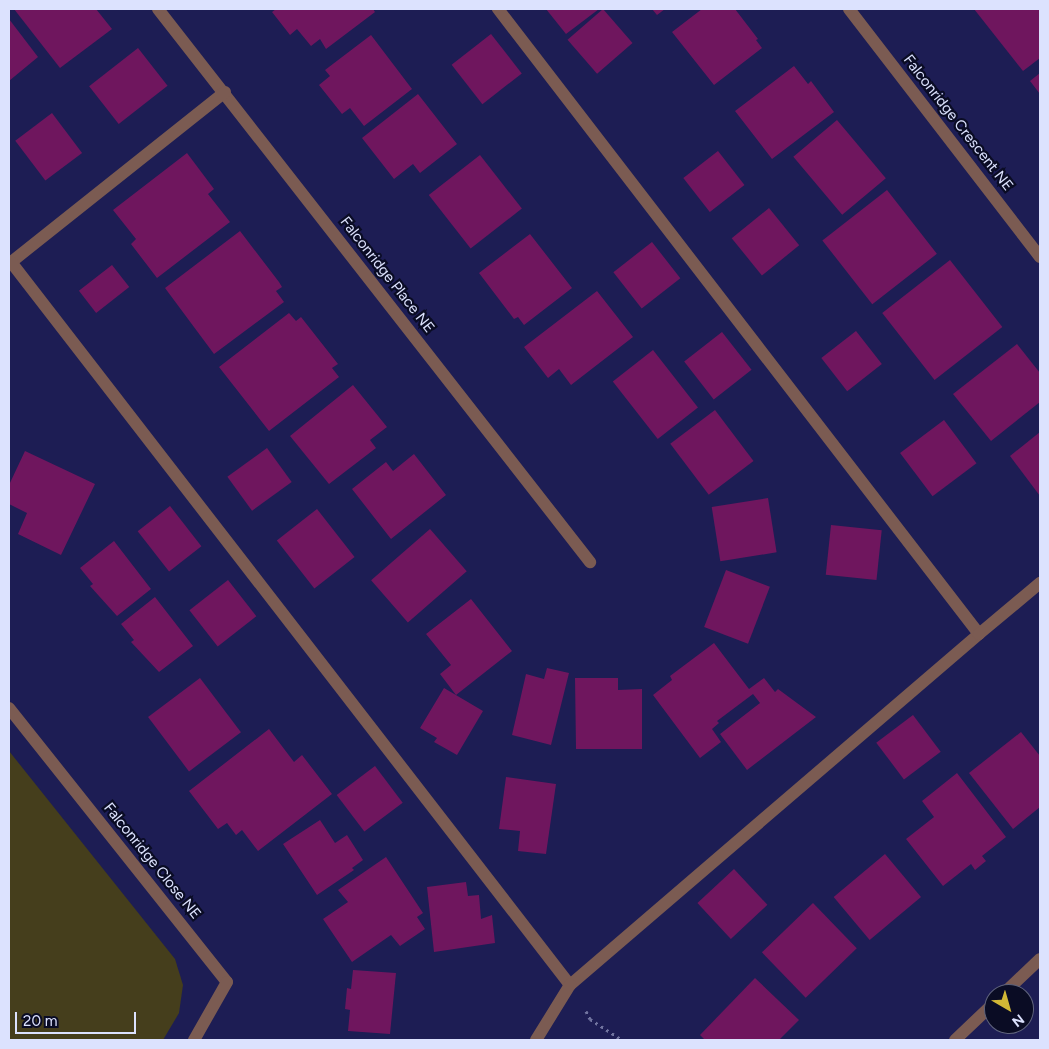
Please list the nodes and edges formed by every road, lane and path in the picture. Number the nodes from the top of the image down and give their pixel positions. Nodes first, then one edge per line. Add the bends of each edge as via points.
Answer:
1 (158, 9) edge
2 (498, 9) edge
3 (849, 9) edge
4 (224, 92) junction
5 (1040, 257) edge
6 (10, 263) edge
7 (590, 562) dead end
8 (1040, 583) edge
9 (979, 634) junction
10 (9, 708) edge
11 (1040, 959) edge
12 (1014, 984) edge
13 (570, 985) junction
14 (984, 1012) edge
15 (194, 1040) edge
16 (536, 1040) edge
17 (622, 1040) edge
18 (955, 1040) edge

1 - 4 street, Falconridge Place NE
2 - 9 street
3 - 5 street, Falconridge Crescent NE
4 - 6 street
4 - 7 street, Falconridge Place NE
6 - 13 street
8 - 9 street
9 - 13 street
10 - 15 street, Falconridge Close NE via 227,982
11 - 12 street
13 - 16 street
13 - 17 path via 590,1019
14 - 18 street

